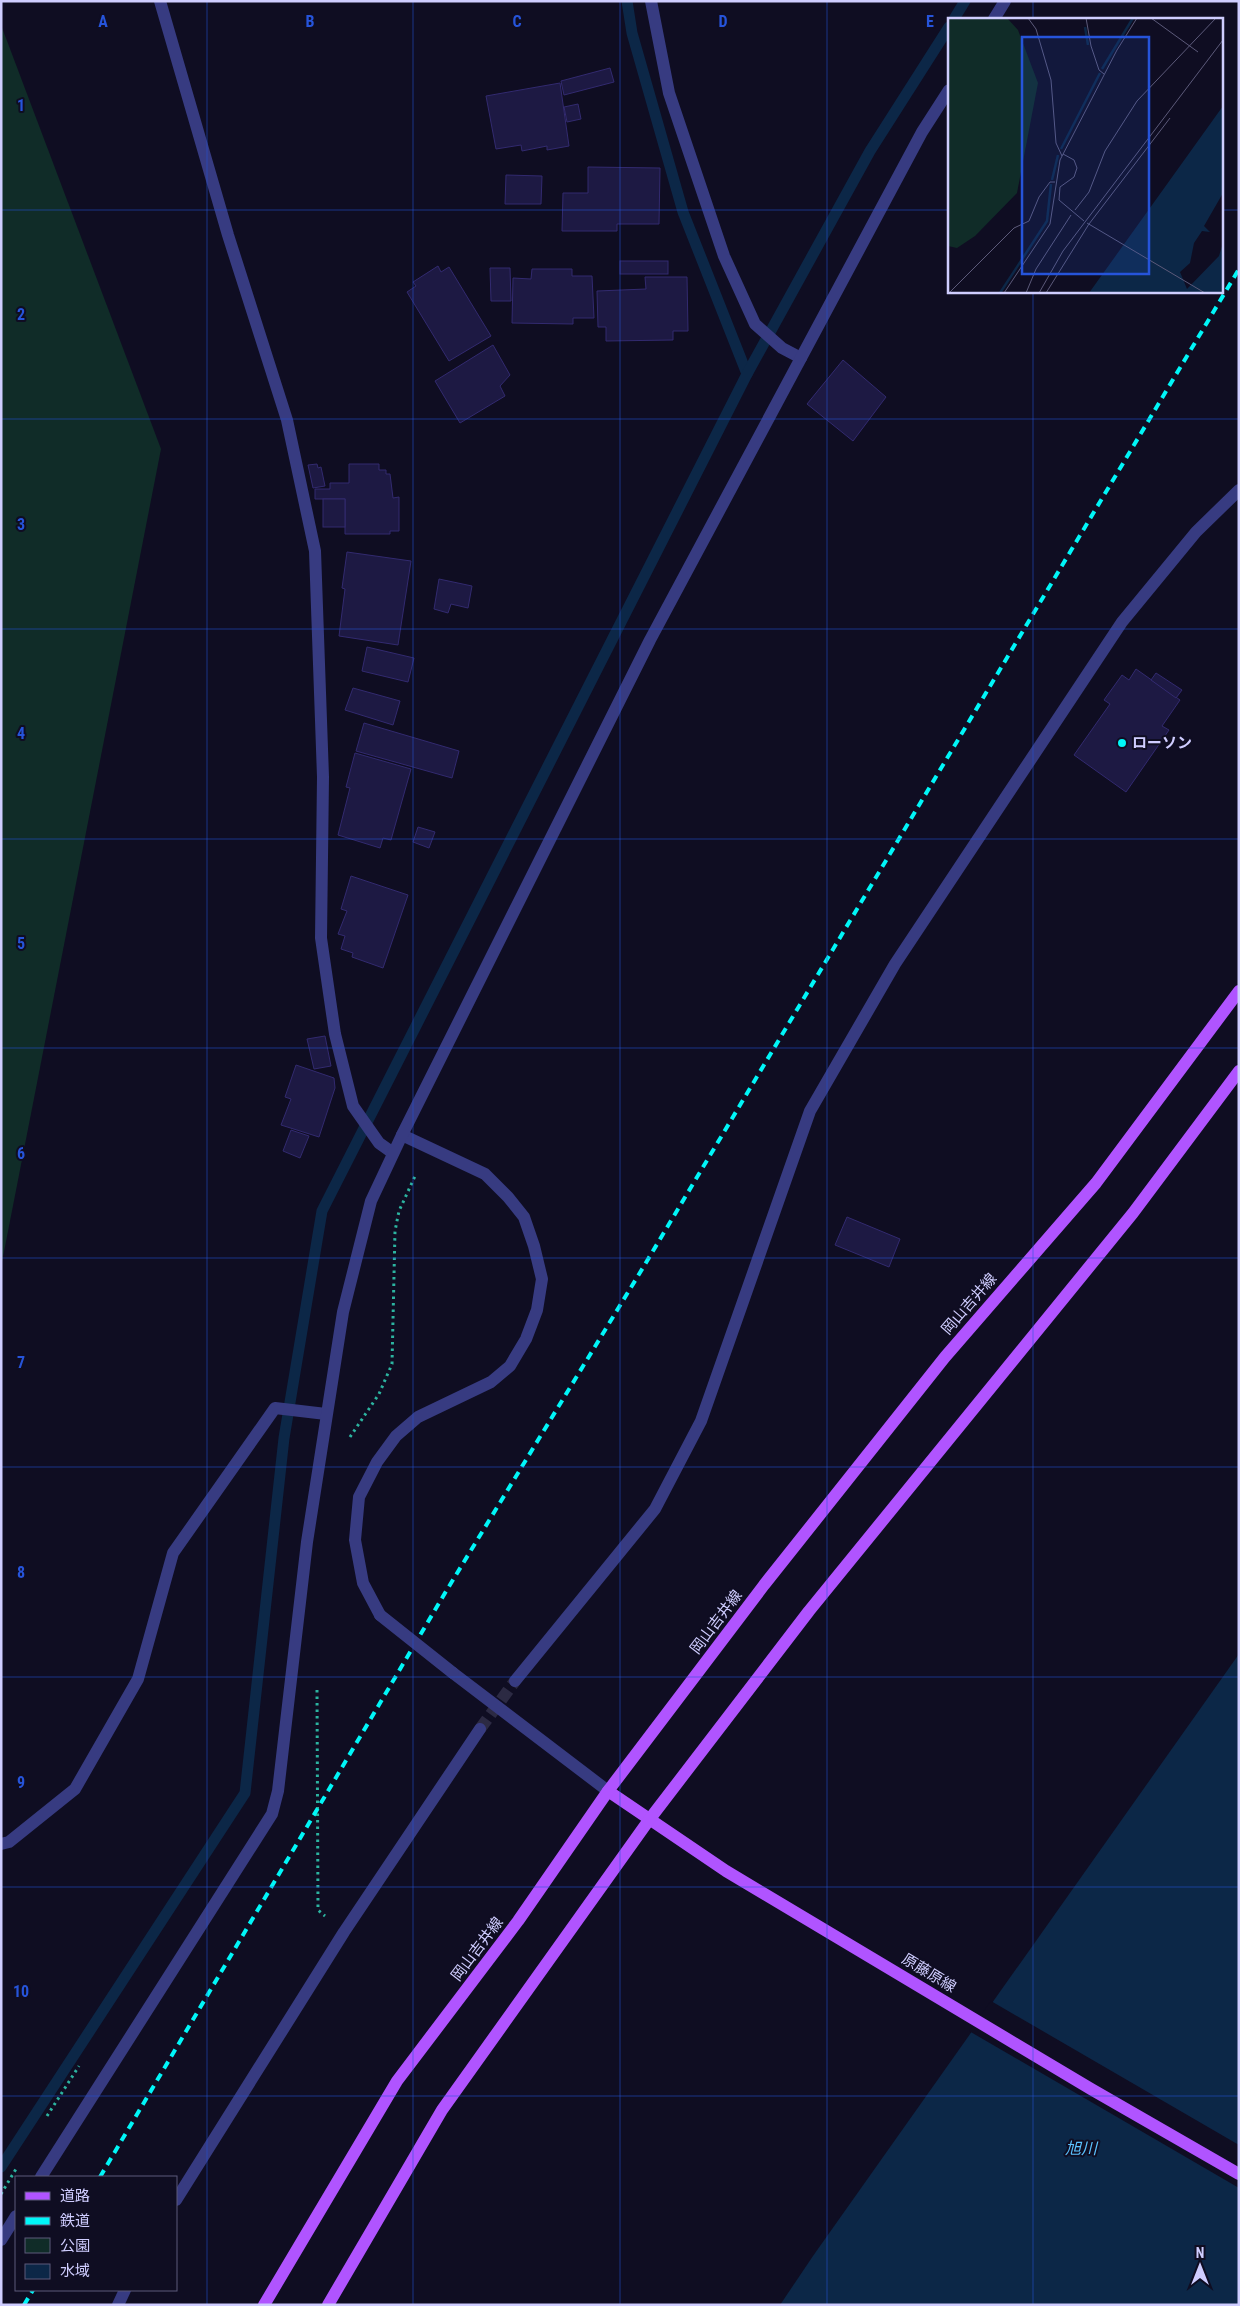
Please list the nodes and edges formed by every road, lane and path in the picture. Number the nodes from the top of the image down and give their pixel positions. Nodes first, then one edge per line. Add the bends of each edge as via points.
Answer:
1 (160, 1) edge
2 (651, 1) edge
3 (1005, 1) edge
4 (995, 18) edge
5 (948, 92) edge
6 (801, 358) junction
7 (1239, 490) edge
8 (1239, 991) edge
9 (1239, 1071) edge
10 (402, 1135) junction
11 (393, 1153) junction
12 (326, 1414) junction
13 (515, 1681) tunnel mouth
14 (480, 1729) tunnel mouth
15 (608, 1791) junction
16 (649, 1820) junction
17 (1, 1844) edge
18 (82, 2062) dead end
19 (45, 2120) dead end
20 (21, 2161) dead end
21 (1239, 2174) edge
22 (42, 2176) edge
23 (1, 2194) edge
24 (178, 2197) edge
25 (15, 2218) edge
26 (1, 2240) edge
27 (125, 2291) edge
28 (118, 2305) edge
29 (264, 2305) edge
30 (328, 2305) edge

1 - 11 street via 228,235 287,420 315,551 323,777 322,938 335,1034 353,1106 379,1143
2 - 6 street via 669,92 724,256 755,324 780,346
3 - 4 street
5 - 6 street via 922,132
6 - 10 street via 650,640
7 - 13 street via 1196,532 1122,622 895,964 810,1111 701,1421 655,1509
8 - 15 main road, 岡山吉井線 via 1096,1183 945,1357 764,1584
9 - 16 main road via 1133,1213 809,1611
10 - 11 street
10 - 15 street, bridge via 486,1174 524,1217 542,1279 537,1310 510,1366 491,1382 418,1417 396,1436 377,1462 359,1497 355,1540 363,1583 380,1615
11 - 12 street via 371,1201 345,1303
12 - 17 street via 276,1408 173,1553 138,1679 75,1789 9,1842
12 - 22 street via 307,1542 278,1791 272,1814
14 - 24 street via 344,1932
15 - 16 main road, 原藤原線
15 - 29 main road, 岡山吉井線 via 518,1921 397,2081
16 - 21 main road, 原藤原線 via 726,1872
16 - 30 main road via 442,2110
18 - 19 path
20 - 23 path
25 - 26 street
27 - 28 street

